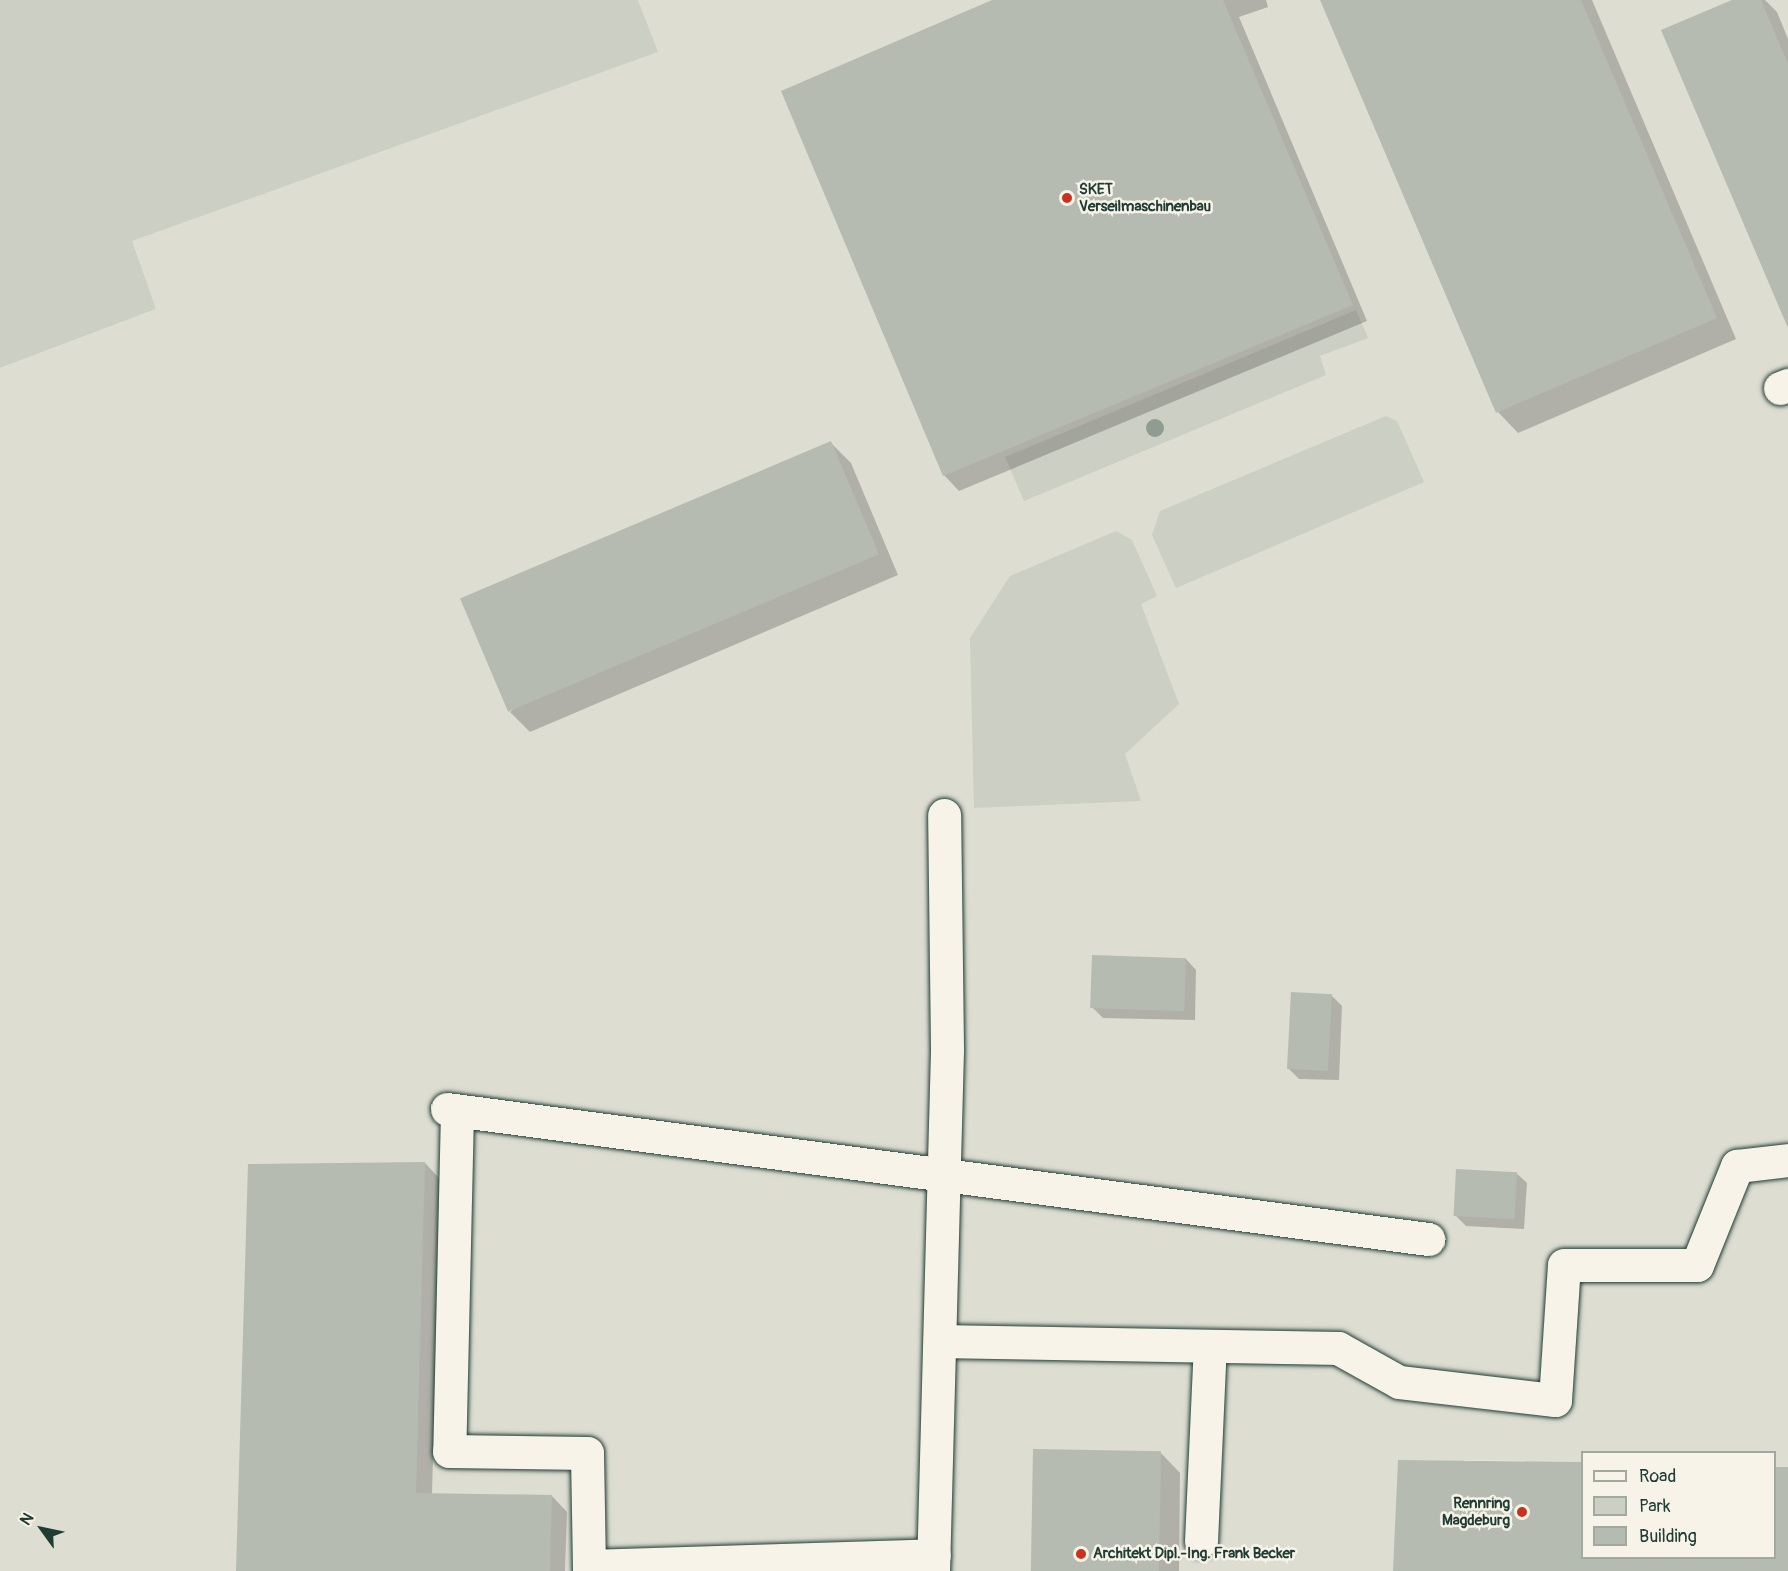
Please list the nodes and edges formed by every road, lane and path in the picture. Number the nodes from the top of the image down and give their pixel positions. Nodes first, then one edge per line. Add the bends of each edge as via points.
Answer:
1 (944, 815) dead end
2 (1788, 1160) edge
3 (944, 1173) junction
4 (1428, 1239) dead end
5 (940, 1341) junction
6 (1210, 1346) junction
7 (1201, 1541) dead end
8 (933, 1563) edge
9 (589, 1568) edge

1 - 3 street via 948,1049
2 - 6 street via 1737,1166 1697,1265 1564,1265 1555,1400 1399,1382 1338,1348
3 - 4 street
3 - 5 street
3 - 9 street via 452,1110 449,1451 587,1453
5 - 6 street
5 - 8 street
6 - 7 street
8 - 9 street

